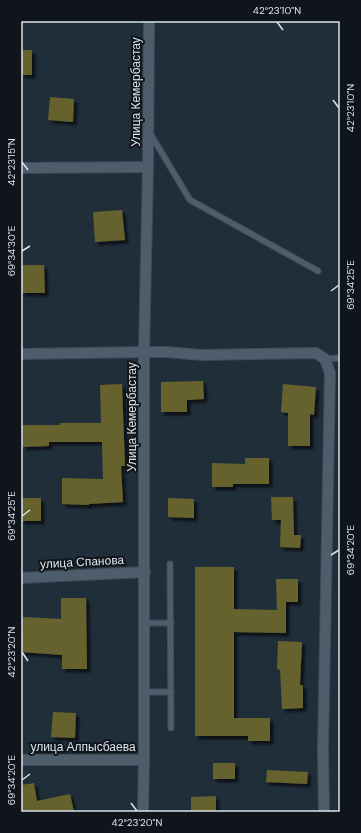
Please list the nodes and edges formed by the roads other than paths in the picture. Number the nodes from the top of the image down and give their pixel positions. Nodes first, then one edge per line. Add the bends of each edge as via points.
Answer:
1 (149, 21) edge
2 (148, 131) junction
3 (21, 168) edge
4 (148, 168) junction
5 (318, 271) dead end
6 (144, 352) junction
7 (21, 354) edge
8 (340, 358) edge
9 (324, 359) junction
10 (170, 564) dead end
11 (145, 572) junction
12 (21, 578) edge
13 (145, 623) junction
14 (171, 623) junction
15 (144, 692) junction
16 (171, 692) junction
17 (171, 728) dead end
18 (21, 760) edge
19 (144, 760) junction
20 (143, 812) edge
21 (324, 812) edge

1 - 2 street, Улица Кемербастау
2 - 4 street, Улица Кемербастау
2 - 5 lane via 190,200
3 - 4 street
4 - 6 street, Улица Кемербастау
6 - 7 street
6 - 9 street via 202,355 316,353
6 - 11 street, Улица Кемербастау
8 - 9 lane
9 - 21 street via 330,373
10 - 14 lane
11 - 12 street, улица Спанова
11 - 13 street, Улица Кемербастау
13 - 14 lane
13 - 15 street, Улица Кемербастау
14 - 16 lane
15 - 16 lane
15 - 19 street, Улица Кемербастау
16 - 17 lane
18 - 19 street, улица Алпысбаева
19 - 20 street, Улица Кемербастау

